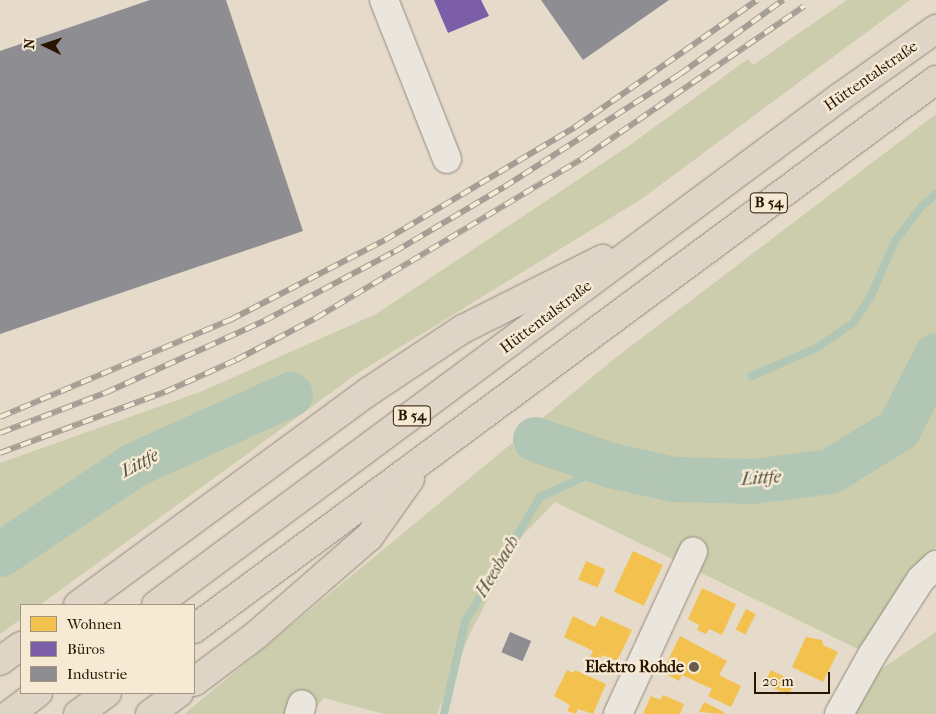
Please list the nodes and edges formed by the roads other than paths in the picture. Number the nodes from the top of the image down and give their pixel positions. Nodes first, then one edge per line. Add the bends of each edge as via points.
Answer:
1 (384, 0) edge
2 (936, 29) edge
3 (936, 80) edge
4 (447, 159) dead end
5 (666, 226) junction
6 (426, 458) junction
7 (693, 552) dead end
8 (936, 565) edge
9 (79, 604) edge
10 (157, 604) edge
11 (195, 628) edge
12 (20, 647) edge
13 (0, 662) edge
14 (195, 681) edge
15 (37, 694) edge
16 (106, 694) edge
17 (178, 694) edge
18 (10, 714) edge
19 (78, 714) edge
20 (150, 714) edge
21 (618, 714) edge
22 (839, 714) edge

1 - 4 street
2 - 5 highway, Hüttentalstraße / B 54
3 - 6 highway, B 54
5 - 9 highway via 463,329 368,392
5 - 10 highway, Hüttentalstraße / B 54
6 - 11 highway, B 54
6 - 14 highway via 369,536 255,636
7 - 21 street
8 - 22 street via 921,579 906,602
12 - 13 highway
15 - 18 highway
16 - 19 highway
17 - 20 highway

